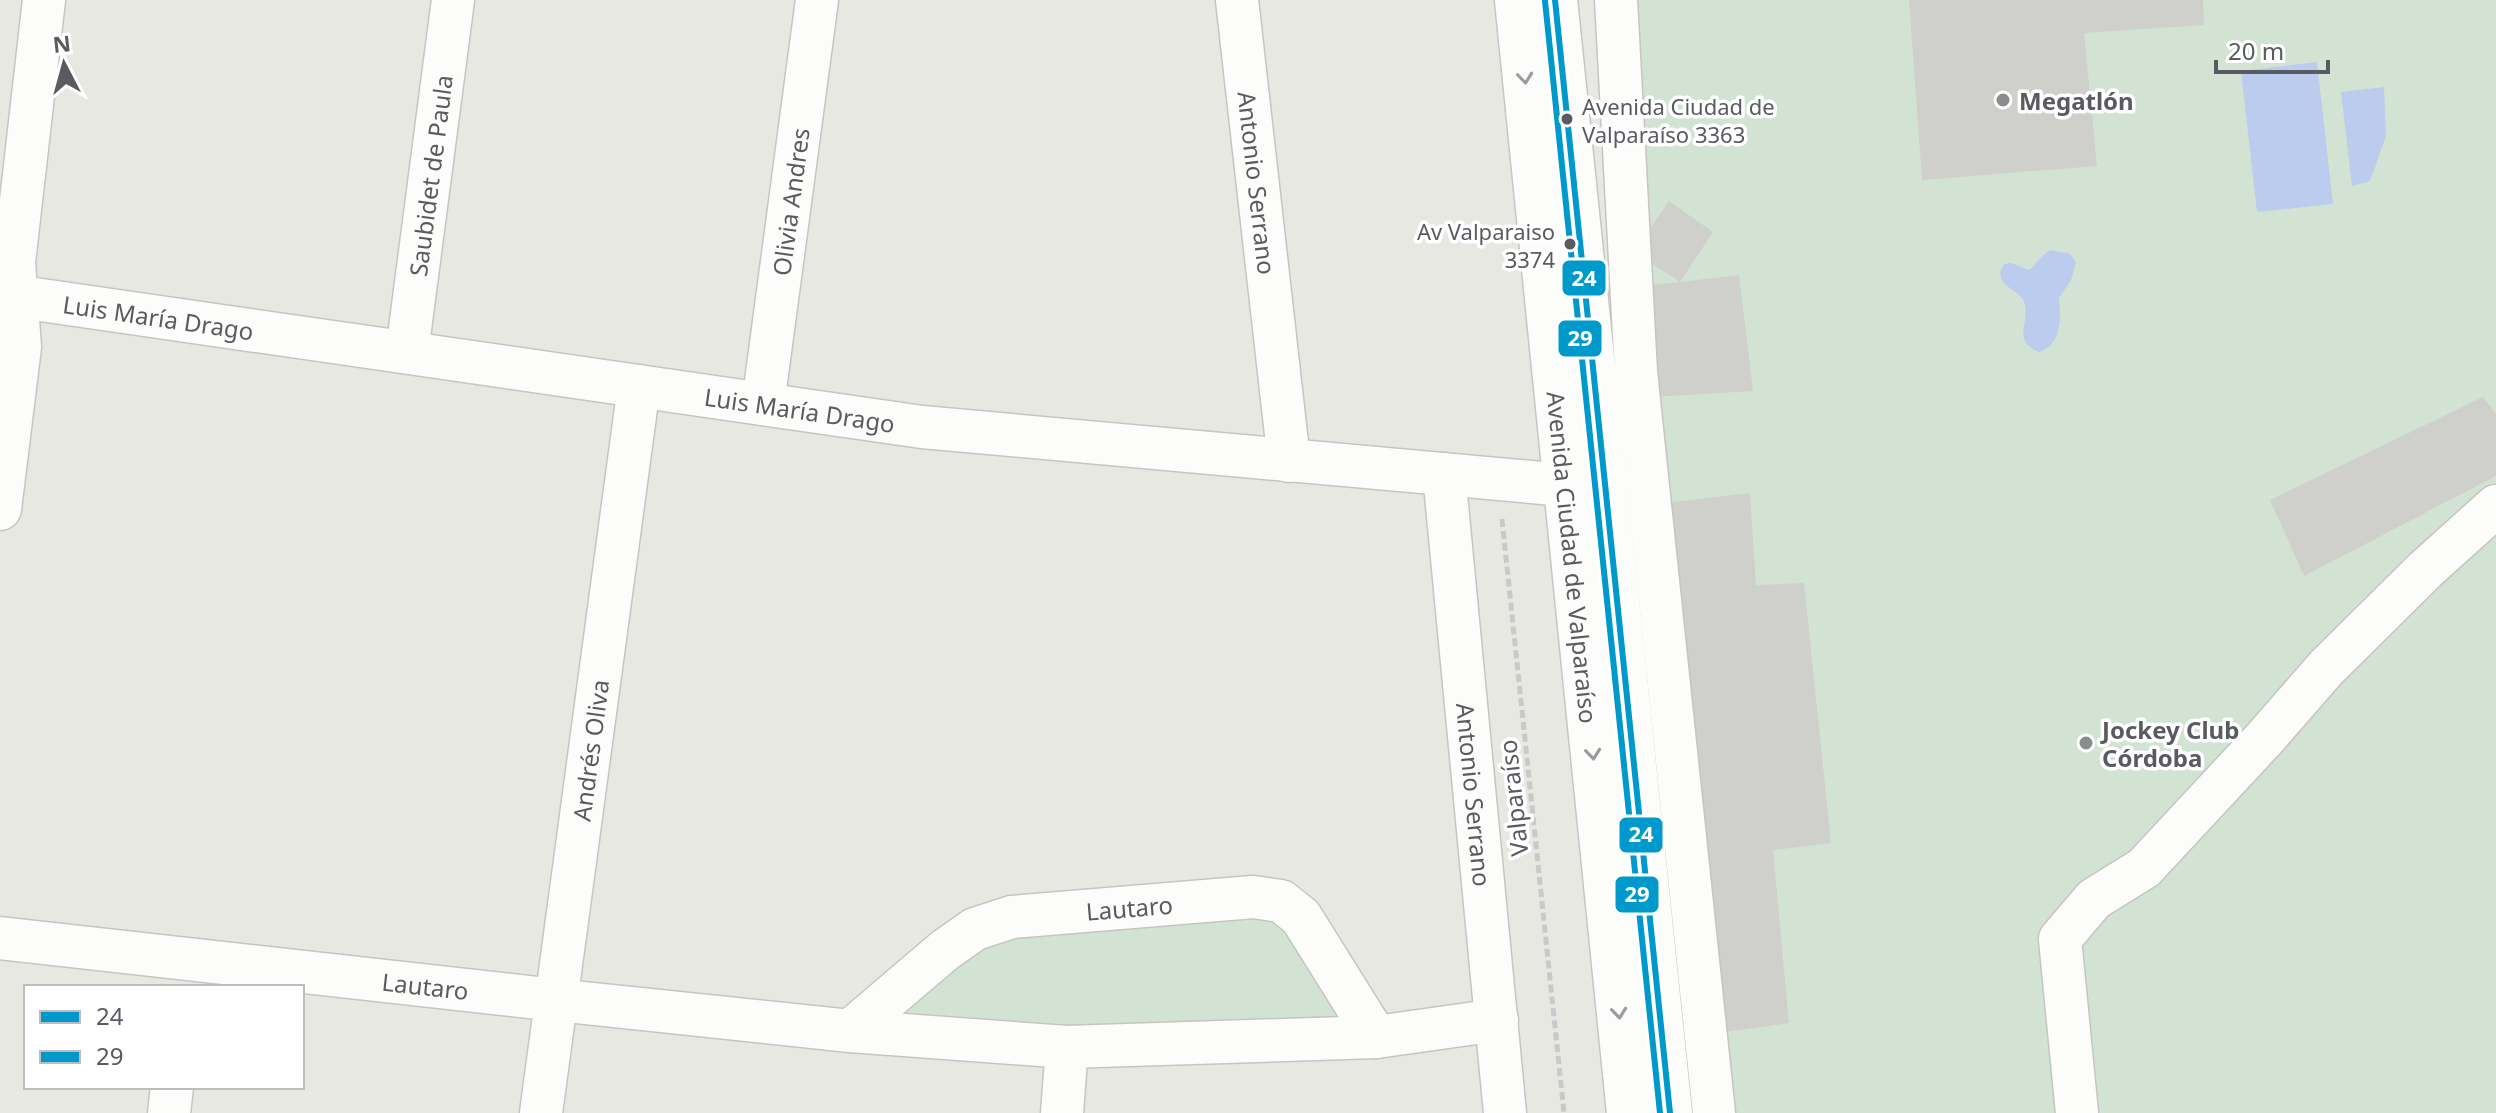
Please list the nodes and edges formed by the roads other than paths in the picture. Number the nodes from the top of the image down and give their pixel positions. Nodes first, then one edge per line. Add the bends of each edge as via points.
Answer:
1 (44, 0) edge
2 (453, 0) edge
3 (817, 0) edge
4 (1237, 0) edge
5 (1517, 0) edge
6 (1555, 0) edge
7 (1616, 0) edge
8 (9, 296) edge
9 (407, 352) junction
10 (639, 386) junction
11 (763, 404) junction
12 (1289, 461) junction
13 (1444, 474) junction
14 (1585, 486) junction
15 (2496, 506) edge
16 (0, 509) edge
17 (0, 938) edge
18 (188, 973) edge
19 (556, 1000) junction
20 (1497, 1020) junction
21 (850, 1031) junction
22 (1376, 1037) junction
23 (1067, 1047) junction
24 (172, 1089) edge
25 (169, 1113) edge
26 (541, 1113) edge
27 (1062, 1113) edge
28 (1505, 1113) edge
29 (1629, 1113) edge
30 (1670, 1113) edge
31 (1714, 1113) edge
32 (2077, 1113) edge

1 - 8 street
2 - 9 street, Saubidet de Paula
3 - 11 street, Olivia Andres
4 - 12 street, Antonio Serrano
5 -> 14 main road, Avenida Ciudad de Valparaíso
6 - 14 main road, Avenida Ciudad de Valparaíso
7 - 31 street via 1636,372
8 - 9 street, Luis María Drago
8 - 16 street via 20,347
9 - 10 street, Luis María Drago
10 - 11 street, Luis María Drago
10 - 19 street, Andrés Oliva
11 - 12 street, Luis María Drago via 922,427
12 - 13 street, Luis María Drago
13 - 14 street, Luis María Drago
13 - 20 street, Antonio Serrano
14 -> 29 main road, Avenida Ciudad de Valparaíso
14 - 30 main road, Avenida Ciudad de Valparaíso
15 - 32 street via 2326,668 2144,868 2094,899 2060,939
17 - 18 street, Lautaro
18 - 19 street, Lautaro
19 - 21 street, Lautaro
19 - 26 street, Andrés Oliva
20 - 22 street, Lautaro
20 - 28 street, Antonio Serrano
21 - 22 street, Lautaro via 975,929 1012,917 1253,897 1281,901 1301,917
21 - 23 street, Lautaro
22 - 23 street, Lautaro
23 - 27 street
24 - 25 street

